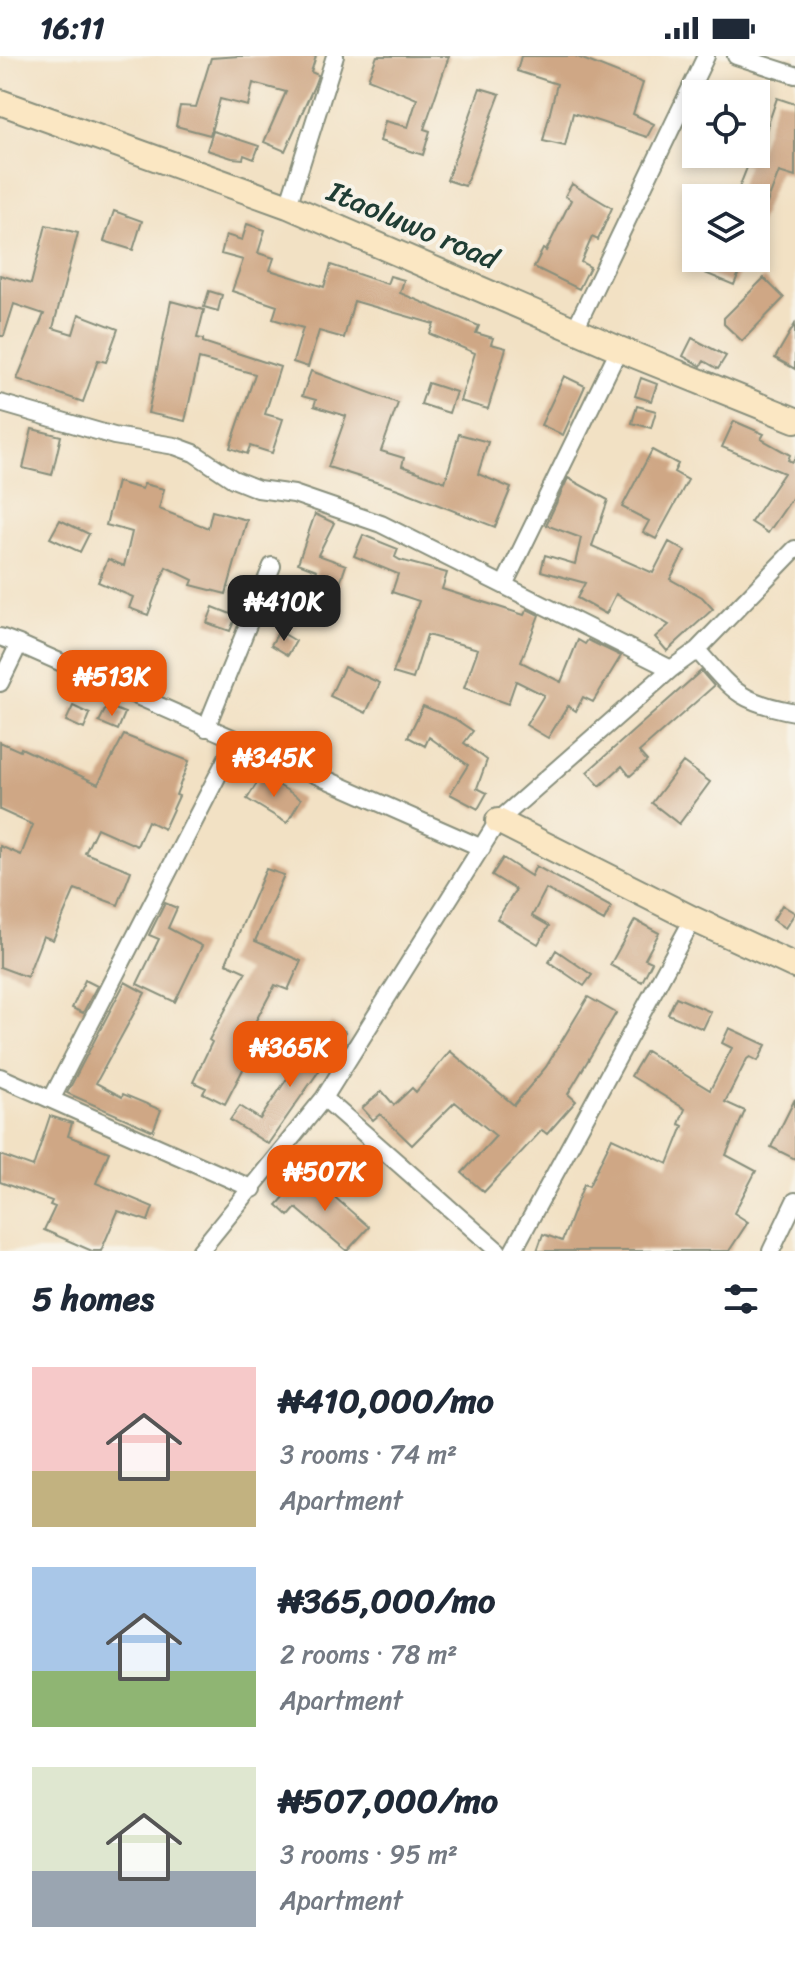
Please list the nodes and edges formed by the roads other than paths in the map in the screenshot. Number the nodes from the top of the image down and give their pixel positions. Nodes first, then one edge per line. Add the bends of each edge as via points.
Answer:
1 (335, 56) edge
2 (706, 56) edge
3 (736, 56) edge
4 (795, 75) edge
5 (0, 102) edge
6 (288, 206) junction
7 (575, 329) junction
8 (619, 349) junction
9 (0, 403) edge
10 (795, 420) edge
11 (795, 549) edge
12 (272, 566) dead end
13 (505, 583) junction
14 (0, 637) edge
15 (19, 644) junction
16 (697, 650) junction
17 (671, 669) junction
18 (0, 683) edge
19 (795, 712) edge
20 (206, 728) junction
21 (236, 740) junction
22 (498, 821) junction
23 (482, 848) junction
24 (693, 919) junction
25 (795, 966) edge
26 (0, 1077) edge
27 (52, 1098) junction
28 (324, 1098) junction
29 (253, 1189) junction
30 (795, 1201) edge
31 (200, 1251) edge
32 (498, 1251) edge
33 (513, 1251) edge
34 (771, 1251) edge

1 - 6 street
2 - 7 street
3 - 4 street
5 - 6 street, Itaoluwo road
6 - 7 street, Itaoluwo road
7 - 8 street, Itaoluwo road
8 - 10 street, Itaoluwo road
8 - 13 street
9 - 13 street via 194,453 233,479 381,524
11 - 16 street
12 - 20 street
13 - 17 street
14 - 15 street
15 - 18 street
15 - 20 street
16 - 17 street
16 - 19 street via 735,693 761,706
17 - 22 street
20 - 21 street
21 - 23 street
21 - 27 street
22 - 23 street
22 - 24 street
23 - 28 street
24 - 25 street
24 - 33 street
26 - 27 street
27 - 29 street
28 - 29 street
28 - 32 street
29 - 31 street
30 - 34 street

